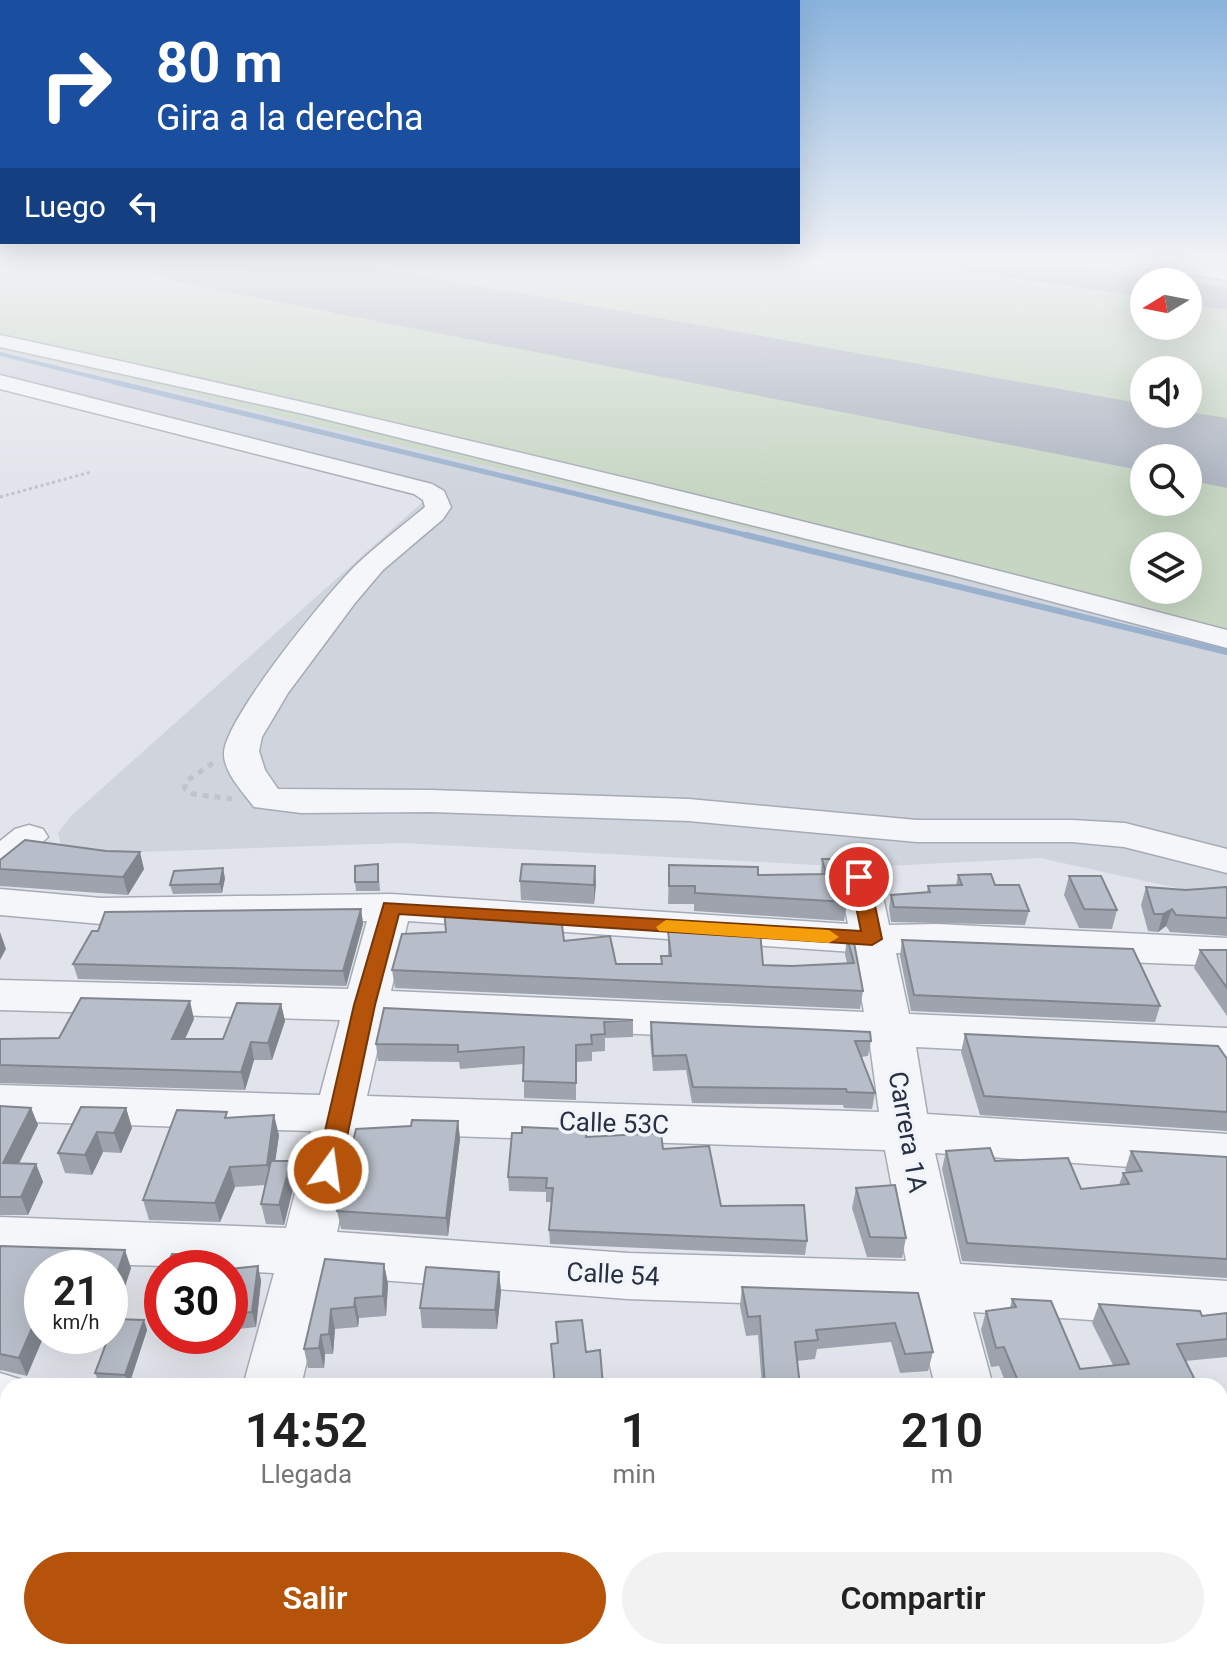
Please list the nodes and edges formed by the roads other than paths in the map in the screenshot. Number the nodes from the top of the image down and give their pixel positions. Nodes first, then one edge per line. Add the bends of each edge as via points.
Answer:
1 (0, 341) edge
2 (0, 382) edge
3 (1227, 639) edge
4 (1227, 861) edge
5 (859, 877) dead end
6 (0, 902) edge
7 (391, 907) junction
8 (872, 939) junction
9 (1227, 952) edge
10 (0, 995) edge
11 (365, 1005) junction
12 (890, 1029) junction
13 (1227, 1045) edge
14 (0, 1103) edge
15 (342, 1115) junction
16 (906, 1132) junction
17 (1227, 1154) edge
18 (0, 1239) edge
19 (309, 1252) junction
20 (938, 1286) junction
21 (1227, 1305) edge
22 (274, 1378) edge
23 (962, 1378) edge

1 - 3 street via 304,407
2 - 4 street via 435,496 434,513 357,581 251,725 242,747 243,761 267,799 689,810 917,831 1085,832 1140,838
5 - 8 street, Carrera 1A
6 - 7 street via 101,911
7 - 8 street
7 - 11 street
8 - 9 street
8 - 12 street, Carrera 1A
10 - 11 street
11 - 12 street
11 - 15 street
12 - 13 street
12 - 16 street, Carrera 1A
14 - 15 street, Calle 53C
15 - 16 street, Calle 53C
15 - 19 street
16 - 17 street, Calle 53C
16 - 20 street, Carrera 1A
18 - 19 street, Calle 54
19 - 20 street, Calle 54 via 628,1276
19 - 22 street
20 - 21 street, Calle 54
20 - 23 street, Carrera 1A

